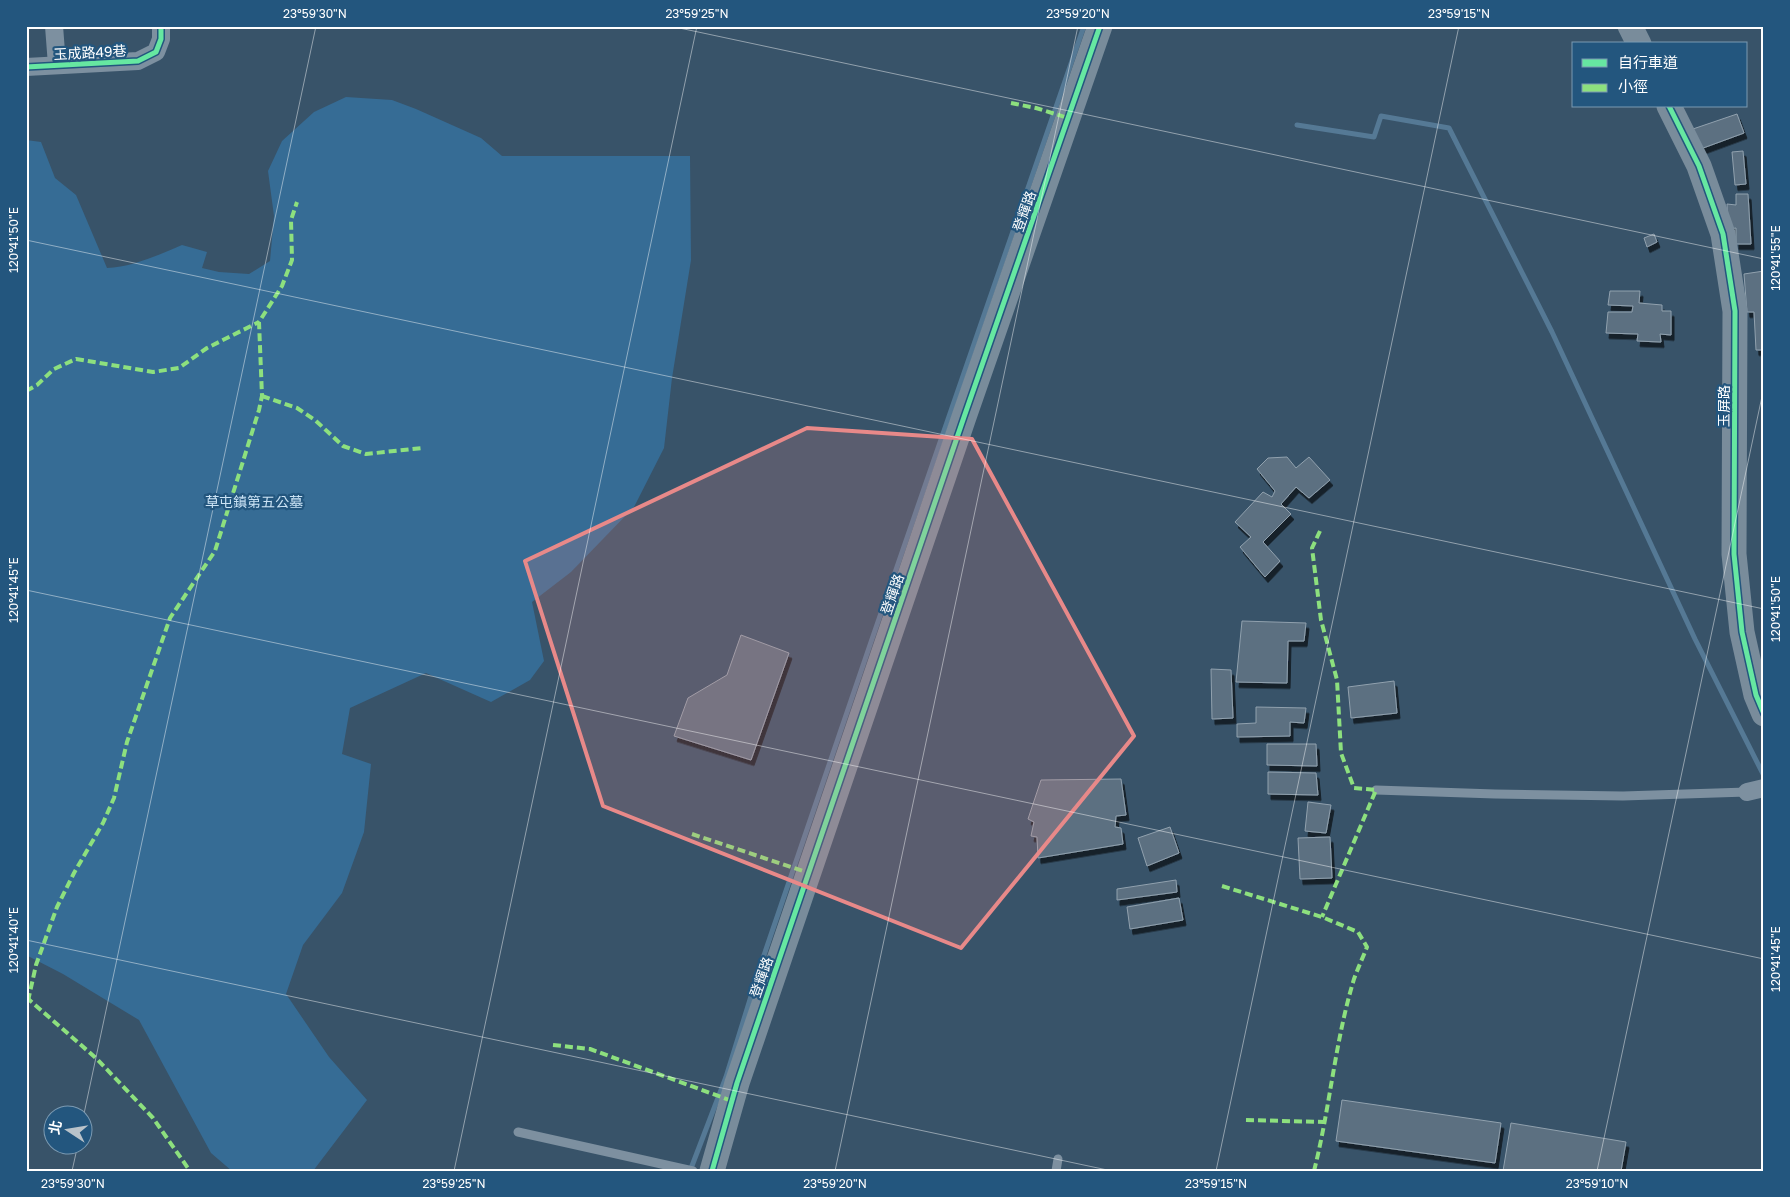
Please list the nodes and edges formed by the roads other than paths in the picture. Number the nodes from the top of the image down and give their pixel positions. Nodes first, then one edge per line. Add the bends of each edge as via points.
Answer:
1 (54, 26) edge
2 (161, 26) edge
3 (1100, 26) edge
4 (1630, 26) edge
5 (1638, 42) edge
6 (57, 65) junction
7 (26, 67) edge
8 (1670, 108) edge
9 (1764, 714) edge
10 (1376, 790) dead end
11 (1758, 790) edge
12 (518, 1132) dead end
13 (1058, 1159) dead end
14 (693, 1171) edge
15 (712, 1171) edge
16 (1056, 1171) edge

1 - 6 street
2 - 6 street, 玉成路49巷 via 156,52 138,61
3 - 15 street, 登輝路 via 737,1083
4 - 5 street
6 - 7 street, 玉成路49巷
8 - 9 street, 玉屏路 via 1699,166 1723,234 1736,311 1734,554 1742,632 1756,695
10 - 11 lane via 1623,796
12 - 14 lane
13 - 16 lane

